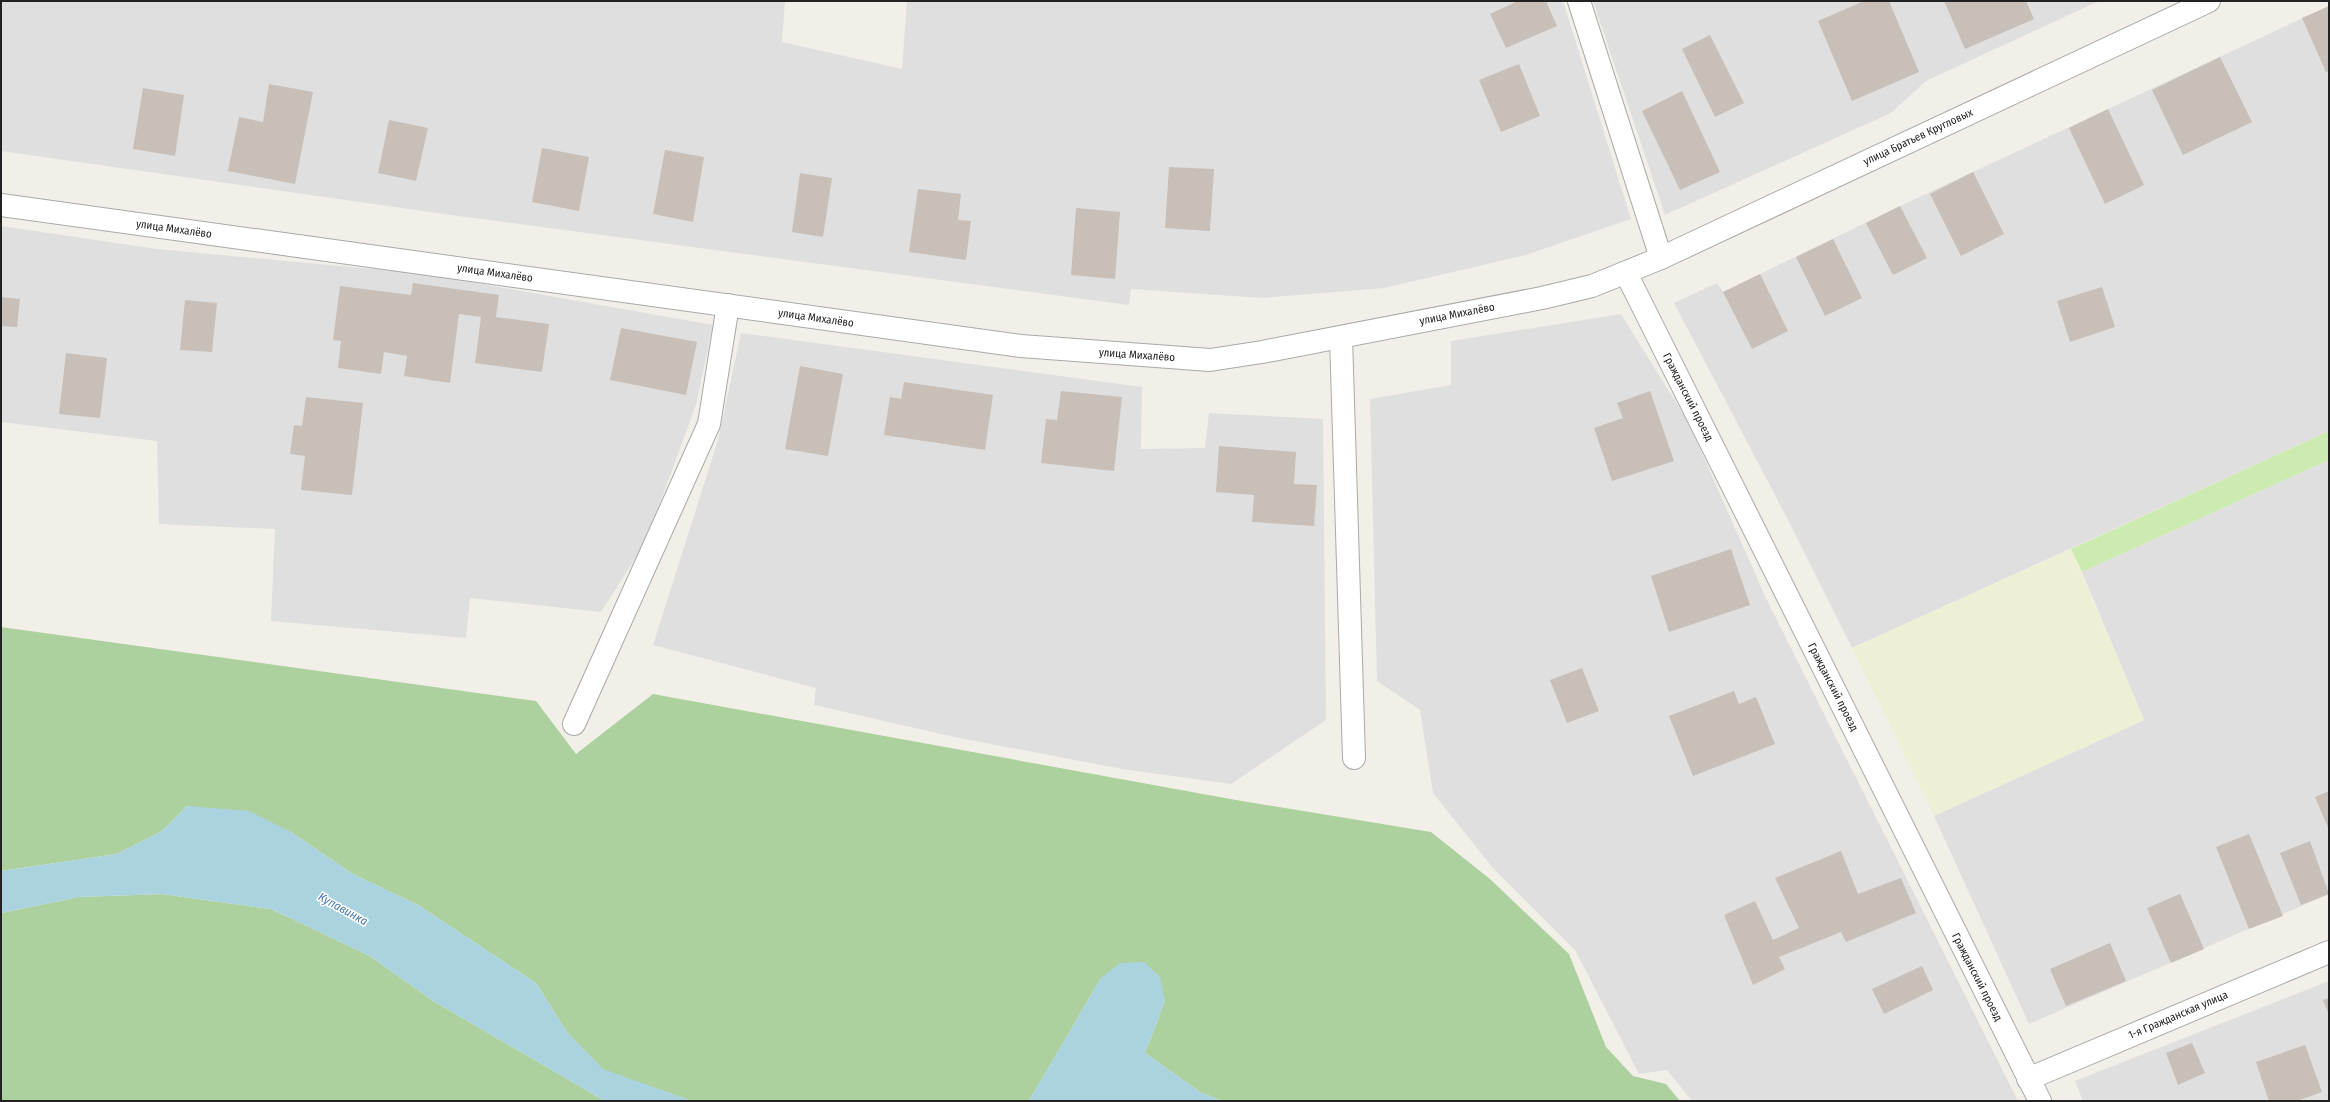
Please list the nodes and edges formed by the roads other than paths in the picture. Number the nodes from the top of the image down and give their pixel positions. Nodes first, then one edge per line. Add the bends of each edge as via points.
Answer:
1 (1579, 1) edge
2 (2209, 1) edge
3 (1, 205) edge
4 (1661, 258) junction
5 (1626, 273) junction
6 (728, 305) junction
7 (1341, 337) junction
8 (574, 724) dead end
9 (1354, 758) dead end
10 (2329, 952) edge
11 (2028, 1079) junction
12 (2040, 1101) edge

1 - 4 street
2 - 4 street, улица Братьев Кругловых
3 - 6 street, улица Михалёво
4 - 5 street, улица Братьев Кругловых
5 - 7 street, улица Михалёво via 1592,286 1542,298
5 - 11 street, Гражданский проезд
6 - 7 street, улица Михалёво via 1021,346 1166,358 1210,360
6 - 8 street via 708,424
7 - 9 street
10 - 11 street, 1-я Гражданская улица
11 - 12 street, Гражданский проезд

